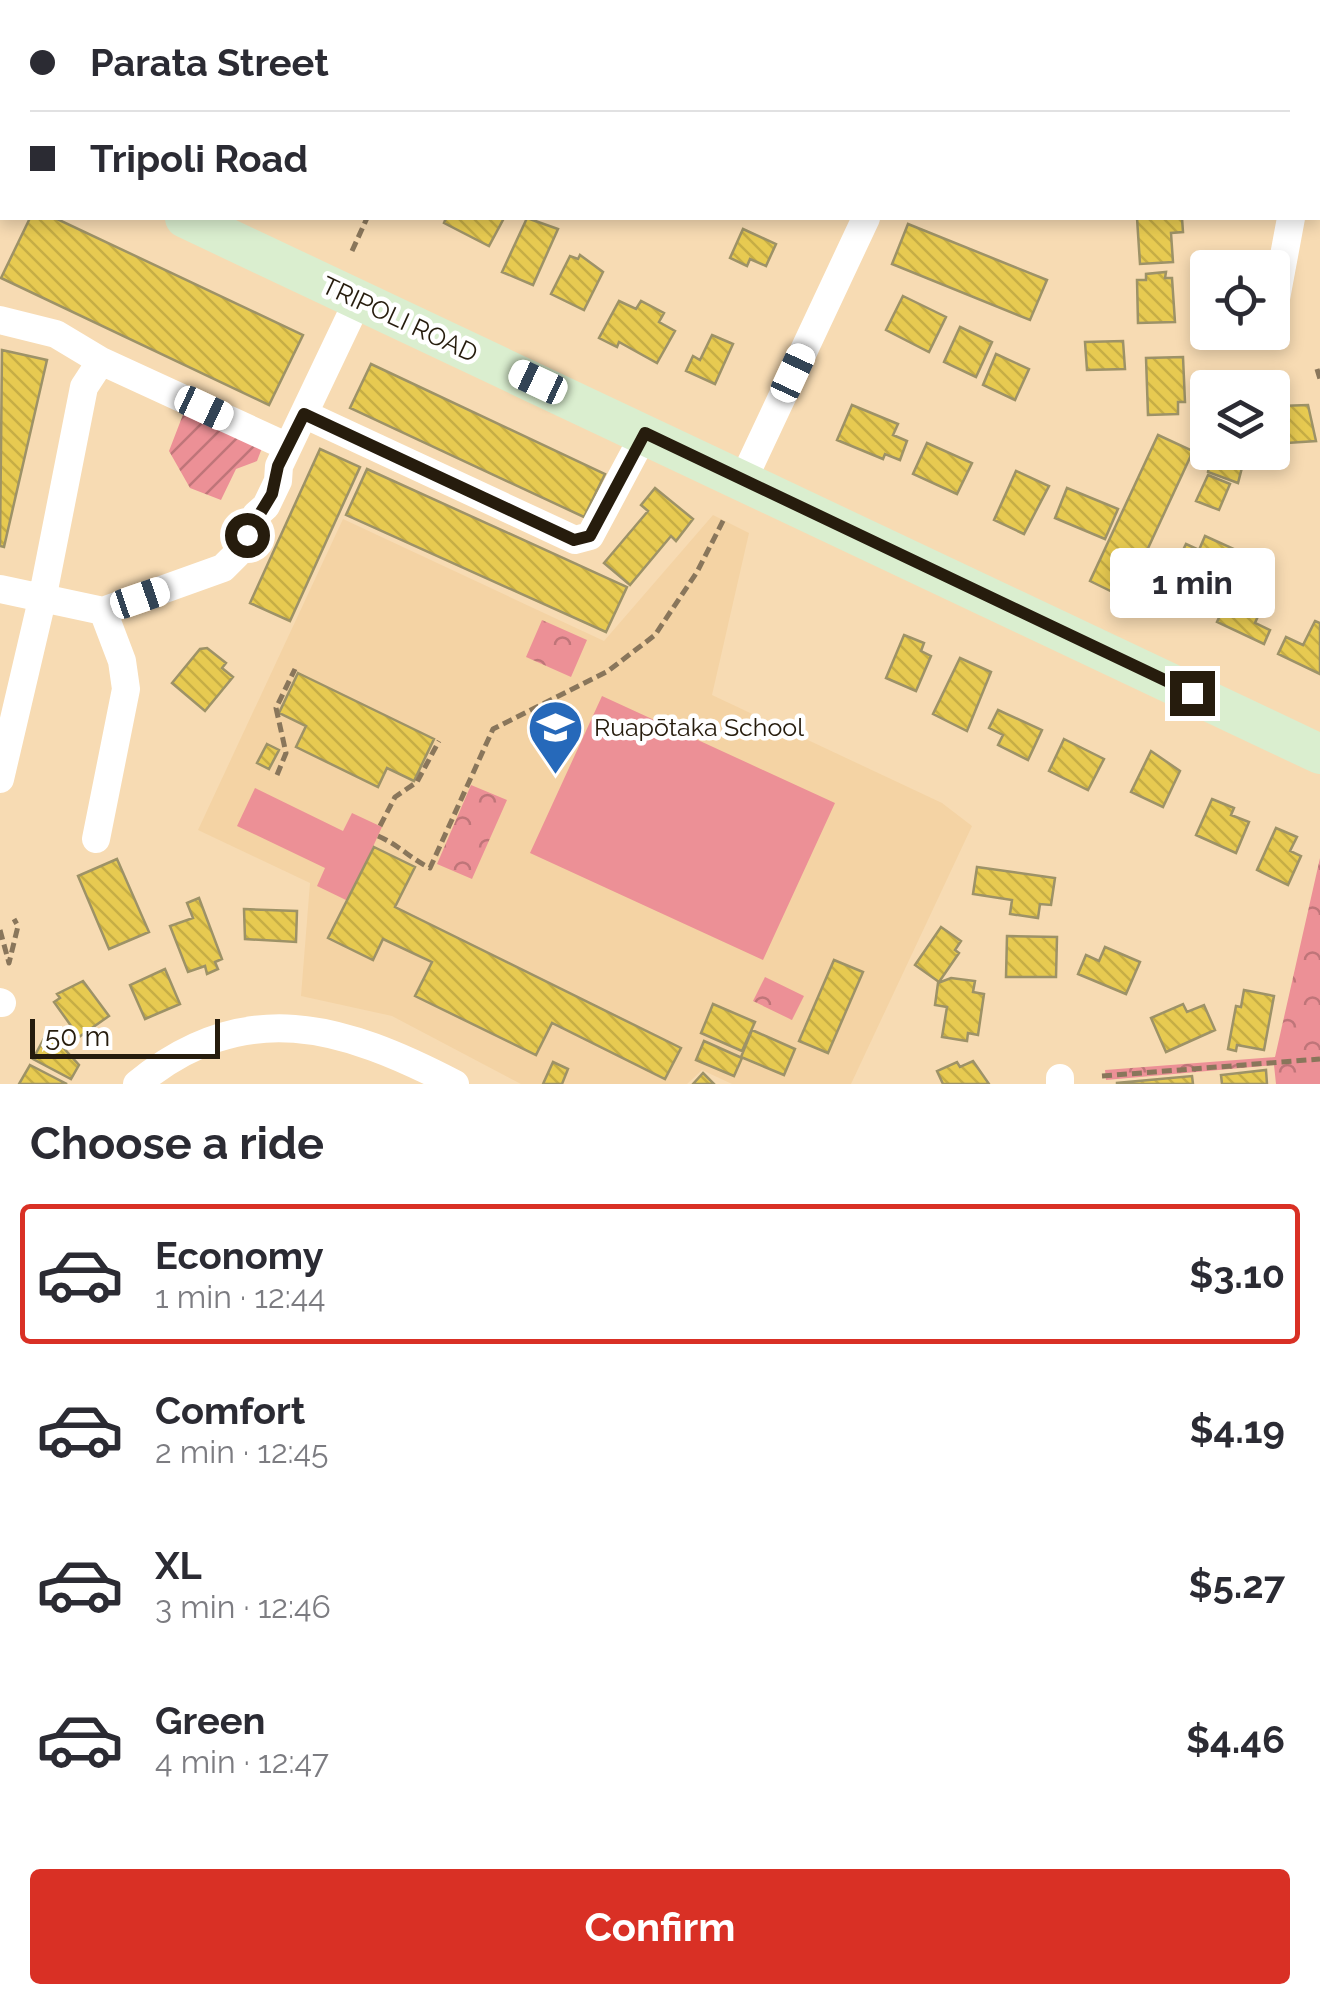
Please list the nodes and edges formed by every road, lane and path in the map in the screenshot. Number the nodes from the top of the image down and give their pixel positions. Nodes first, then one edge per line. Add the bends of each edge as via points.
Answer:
1 (190, 220) edge
2 (367, 220) edge
3 (865, 220) edge
4 (1291, 220) edge
5 (1285, 250) edge
6 (352, 251) dead end
7 (359, 298) junction
8 (0, 320) edge
9 (100, 361) junction
10 (1317, 369) dead end
11 (1320, 379) edge
12 (304, 414) junction
13 (645, 433) junction
14 (288, 447) junction
15 (744, 478) junction
16 (725, 517) dead end
17 (0, 589) edge
18 (42, 600) junction
19 (103, 610) junction
20 (295, 669) dead end
21 (439, 741) dead end
22 (1320, 754) edge
23 (276, 775) dead end
24 (0, 780) edge
25 (380, 826) dead end
26 (378, 836) dead end
27 (96, 839) dead end
28 (14, 919) dead end
29 (0, 930) edge
30 (1320, 1059) edge
31 (1102, 1076) dead end
32 (137, 1084) edge
33 (455, 1084) edge

1 - 7 street, TRIPOLI ROAD
2 - 6 path
3 - 15 street
4 - 5 street
7 - 12 street
7 - 13 street, TRIPOLI ROAD
8 - 9 street via 56,334
9 - 14 street
9 - 18 street via 84,387
10 - 11 path
12 - 13 street via 574,540 590,536
12 - 14 street
13 - 15 street, TRIPOLI ROAD
14 - 19 street via 272,494 231,563
15 - 22 street, TRIPOLI ROAD
16 - 26 path via 655,634 608,671 493,729 430,868
17 - 18 street
18 - 19 street
18 - 24 street
19 - 27 street via 126,689
20 - 23 path via 276,708 286,753
21 - 25 path via 417,782 394,797
28 - 29 path via 9,963
30 - 31 path
32 - 33 street via 208,1040 288,1026 374,1044

